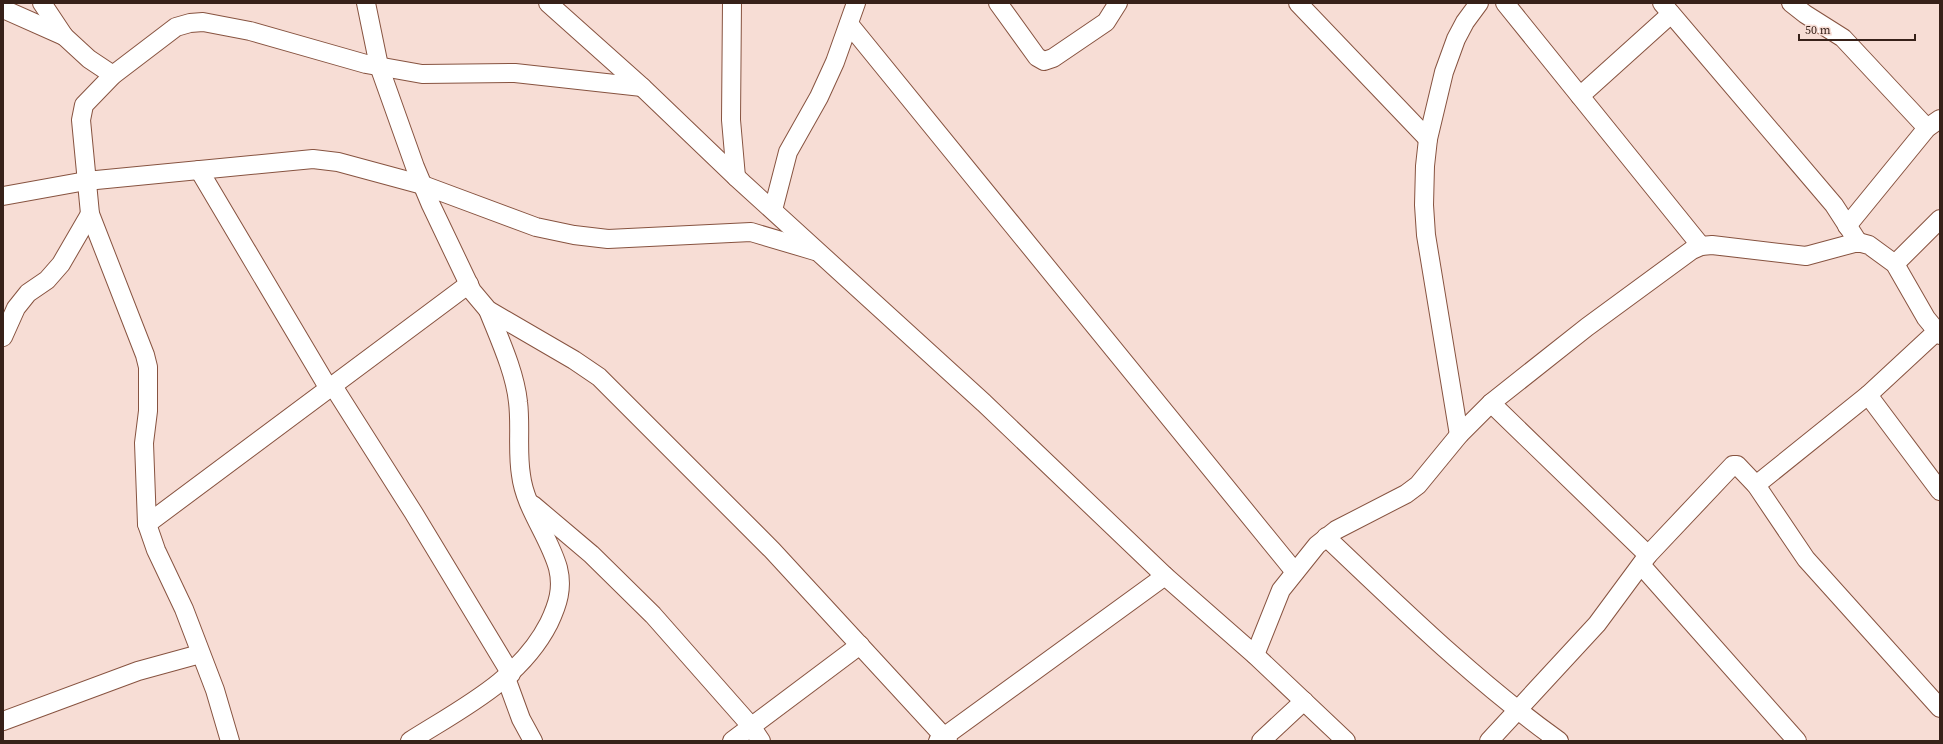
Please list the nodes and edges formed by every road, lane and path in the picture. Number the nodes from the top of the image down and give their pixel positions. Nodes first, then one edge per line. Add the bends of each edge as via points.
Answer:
1 (42, 3) edge
2 (366, 3) edge
3 (732, 3) edge
4 (856, 3) edge
5 (998, 3) edge
6 (1118, 3) edge
7 (1298, 3) edge
8 (1479, 3) edge
9 (1505, 3) edge
10 (1791, 3) edge
11 (557, 6) edge
12 (1666, 8) edge
13 (3, 9) edge
14 (849, 24) junction
15 (64, 36) junction
16 (379, 66) junction
17 (113, 75) junction
18 (642, 87) junction
19 (1580, 96) junction
20 (1934, 124) edge
21 (1428, 139) junction
22 (199, 170) junction
23 (736, 177) junction
24 (86, 181) junction
25 (422, 186) junction
26 (3, 196) edge
27 (773, 210) junction
28 (90, 214) junction
29 (1940, 219) edge
30 (1847, 226) junction
31 (1858, 242) junction
32 (1701, 246) junction
33 (819, 253) junction
34 (1895, 264) junction
35 (469, 284) junction
36 (488, 310) junction
37 (1938, 334) edge
38 (3, 336) edge
39 (331, 387) junction
40 (1868, 395) junction
41 (1491, 403) junction
42 (1459, 435) junction
43 (1756, 485) junction
44 (1940, 491) edge
45 (529, 502) junction
46 (147, 524) junction
47 (1326, 538) junction
48 (1644, 560) junction
49 (1295, 572) junction
50 (1165, 576) junction
51 (860, 645) junction
52 (200, 654) junction
53 (1255, 656) junction
54 (508, 676) junction
55 (1304, 701) junction
56 (1940, 708) edge
57 (1517, 710) junction
58 (3, 721) edge
59 (756, 734) edge
60 (943, 740) edge
61 (230, 741) edge
62 (410, 741) edge
63 (533, 741) edge
64 (732, 741) edge
65 (1261, 741) edge
66 (1346, 741) edge
67 (1489, 741) edge
68 (1559, 741) edge
69 (1798, 741) edge

1 - 15 street
2 - 16 street
3 - 23 street via 731,120
4 - 14 street
5 - 6 street via 1037,57 1044,61 1053,58 1106,22
7 - 21 street
8 - 21 street via 1456,39 1444,72
9 - 19 street
10 - 20 street via 1843,38
11 - 18 street
12 - 19 street
12 - 30 street via 1825,195
13 - 15 street
14 - 27 street via 835,62 788,152
14 - 49 street
15 - 17 street via 89,59
16 - 17 street via 250,31 203,22 176,27
16 - 18 street via 422,74 515,73
16 - 25 street
17 - 24 street via 84,105 82,113
18 - 23 street
19 - 32 street
20 - 30 street
21 - 42 street via 1424,197 1426,235
22 - 24 street
22 - 25 street via 313,159 338,162
22 - 39 street
23 - 27 street
24 - 26 street
24 - 28 street
25 - 33 street via 536,227 574,235 608,239 751,232
25 - 35 street
27 - 33 street
28 - 38 street via 61,264 47,280 28,293 16,308
28 - 46 street via 148,367 148,411 144,443
29 - 34 street
30 - 31 street
31 - 32 street via 1806,256 1733,246
31 - 34 street via 1869,244
32 - 41 street via 1587,327
33 - 50 street via 984,403
34 - 37 street
35 - 36 street
35 - 39 street
36 - 45 street via 515,384 521,475
36 - 51 street via 599,377 772,550
37 - 40 street
39 - 46 street
39 - 54 street via 413,512
40 - 43 street
40 - 44 street
41 - 42 street
41 - 48 street
42 - 47 street via 1418,485
43 - 48 street via 1737,466 1730,467
43 - 56 street via 1806,559
45 - 54 street via 557,566 561,582 560,596 544,633 527,658
45 - 59 street via 591,554 653,615
46 - 52 street via 156,550 184,609
47 - 49 street via 1317,544
47 - 57 street via 1423,629
48 - 57 street via 1597,624
48 - 69 street
49 - 53 street via 1281,590
50 - 53 street
50 - 60 street
51 - 59 street
51 - 60 street
52 - 58 street via 143,669
52 - 61 street via 219,701
53 - 55 street
54 - 62 street via 470,704
54 - 63 street via 521,718
55 - 65 street
55 - 66 street
57 - 67 street
57 - 68 street
59 - 64 street

